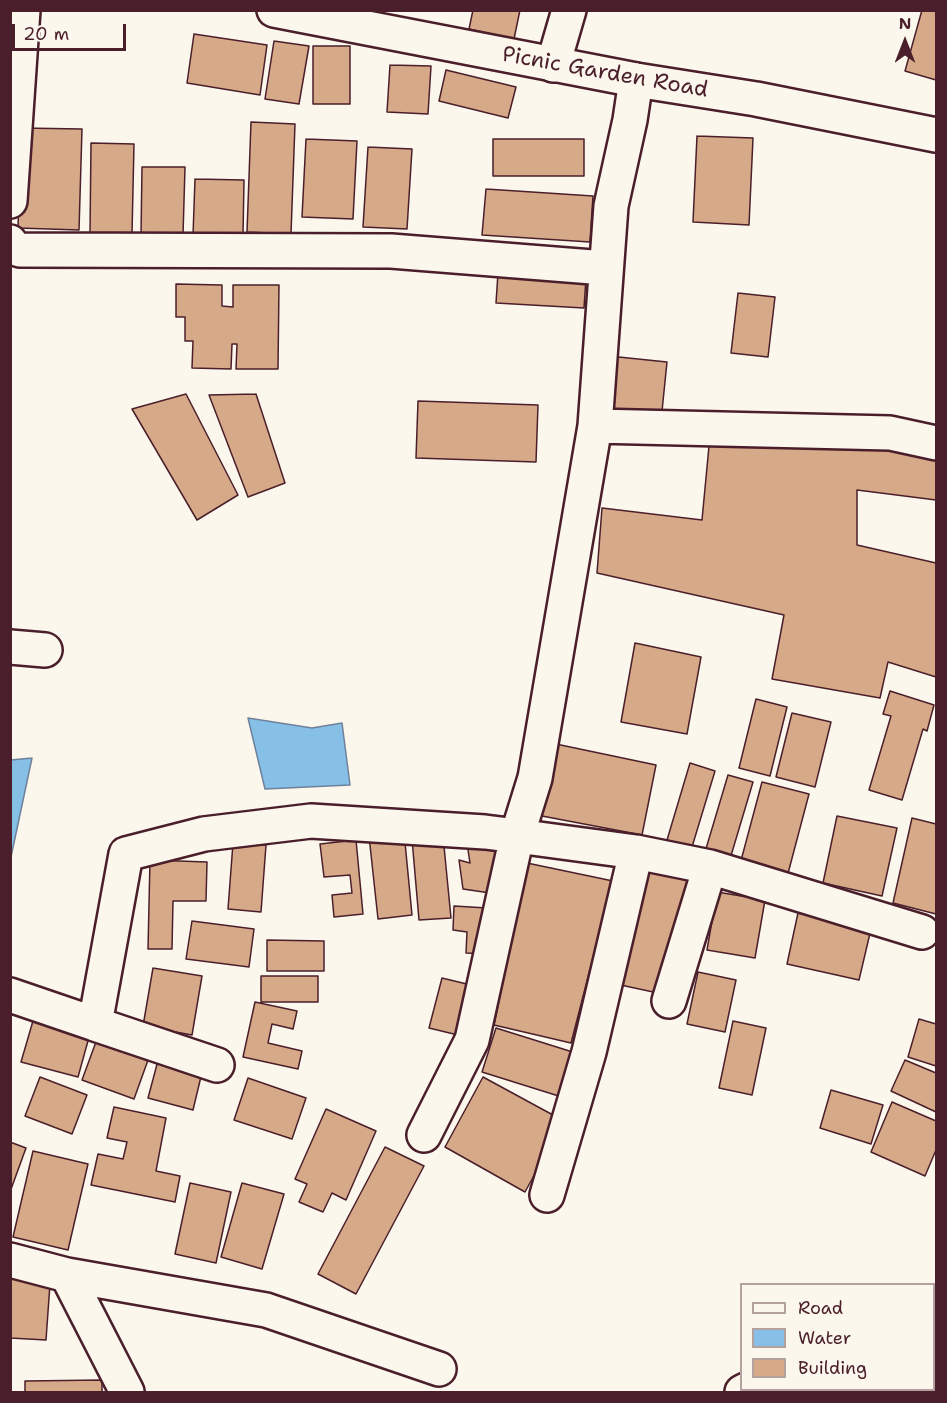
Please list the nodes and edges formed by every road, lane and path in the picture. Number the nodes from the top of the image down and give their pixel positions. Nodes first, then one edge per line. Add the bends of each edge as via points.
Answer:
1 (23, 10) edge
2 (569, 10) edge
3 (286, 11) edge
4 (553, 64) junction
5 (636, 80) junction
6 (936, 135) edge
7 (10, 201) edge
8 (10, 242) edge
9 (605, 268) junction
10 (595, 426) junction
11 (936, 443) edge
12 (10, 647) edge
13 (45, 650) dead end
14 (517, 837) junction
15 (636, 852) junction
16 (710, 867) junction
17 (922, 932) dead end
18 (10, 995) edge
19 (669, 1001) dead end
20 (95, 1024) junction
21 (217, 1065) dead end
22 (424, 1136) dead end
23 (547, 1195) dead end
24 (10, 1260) edge
25 (67, 1275) junction
26 (439, 1369) dead end
27 (127, 1392) edge

1 - 7 street
2 - 4 street
3 - 4 street, Picnic Garden Road
4 - 5 street, Picnic Garden Road
5 - 6 street, Picnic Garden Road
5 - 9 street via 611,206
8 - 9 street via 20,250 391,250
9 - 10 street
10 - 11 street via 890,433
10 - 14 street via 535,778
12 - 13 street
14 - 15 street
14 - 20 street via 311,821 204,834 126,854
14 - 22 street via 472,1040
15 - 16 street
15 - 23 street via 589,1052
16 - 17 street
16 - 19 street
18 - 20 street
20 - 21 street
24 - 25 street
25 - 26 street via 266,1310
25 - 27 street

